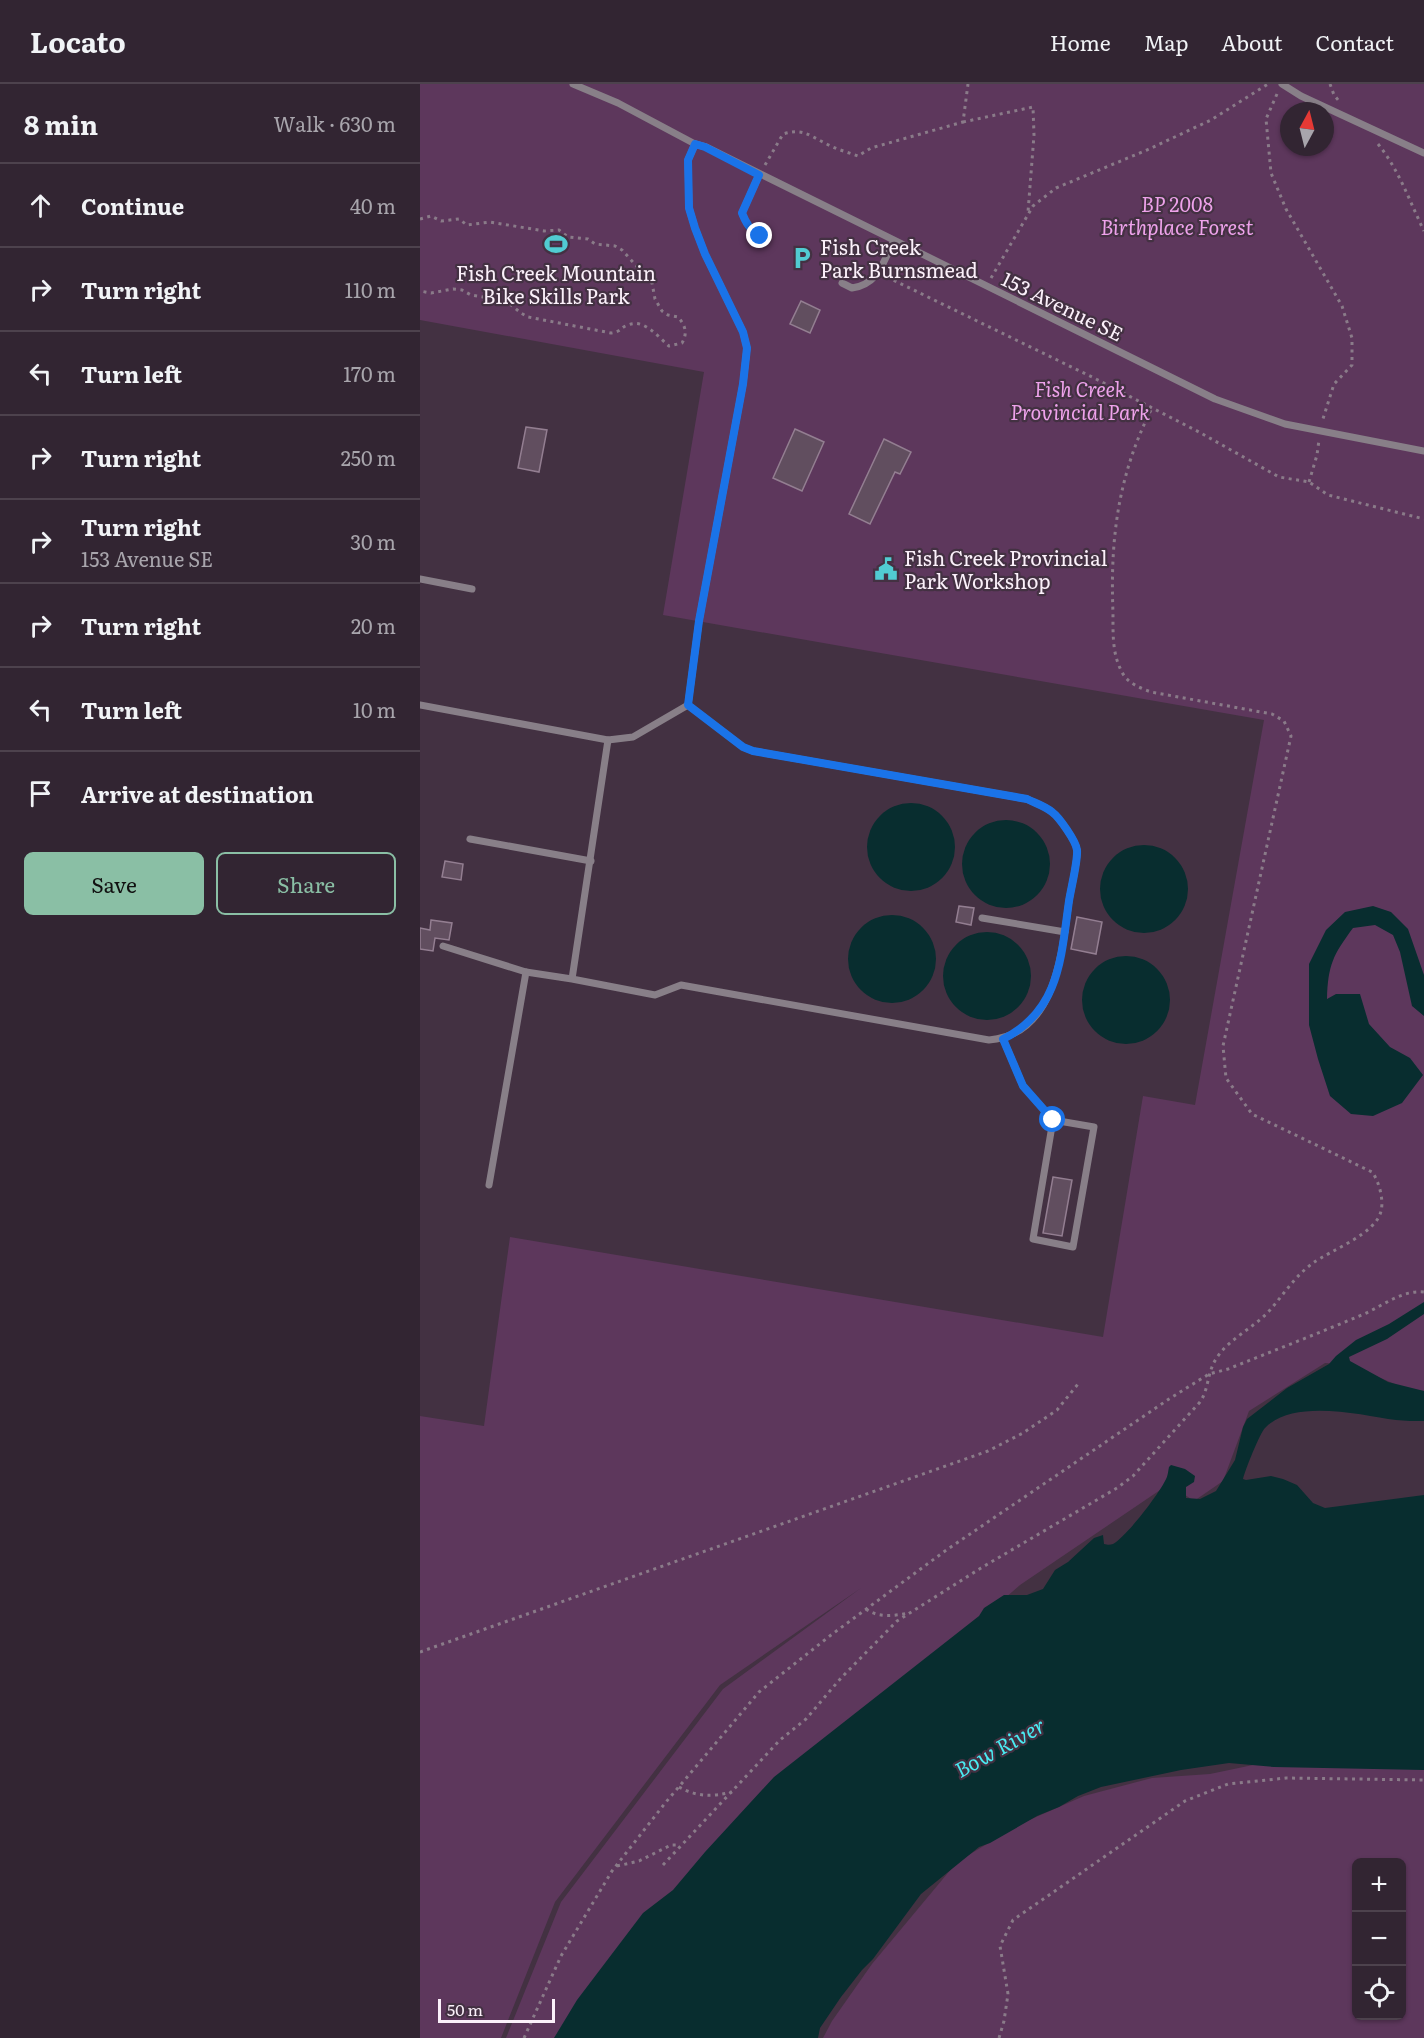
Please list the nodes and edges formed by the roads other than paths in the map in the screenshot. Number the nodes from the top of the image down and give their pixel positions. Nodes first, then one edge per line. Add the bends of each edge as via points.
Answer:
1 (573, 84) edge
2 (1282, 84) edge
3 (695, 144) junction
4 (1424, 153) edge
5 (759, 175) junction
6 (760, 236) dead end
7 (894, 241) junction
8 (842, 283) dead end
9 (1424, 451) edge
10 (420, 579) edge
11 (472, 589) dead end
12 (420, 705) edge
13 (688, 705) junction
14 (608, 740) junction
15 (470, 839) dead end
16 (591, 861) junction
17 (982, 918) dead end
18 (1065, 932) junction
19 (443, 946) dead end
20 (526, 972) junction
21 (572, 979) junction
22 (1003, 1039) junction
23 (1053, 1120) junction
24 (489, 1185) dead end

1 - 3 lane, 153 Avenue SE
2 - 4 lane
3 - 5 lane, 153 Avenue SE
3 - 13 lane via 688,160 689,208 747,348
5 - 6 lane via 742,213 753,232
5 - 7 lane, 153 Avenue SE
7 - 8 lane via 868,284 852,288
7 - 9 lane, 153 Avenue SE via 1215,399 1284,424
10 - 11 lane
12 - 14 lane
13 - 14 lane via 633,737
13 - 18 lane via 753,751 1027,799 1053,812 1077,850
14 - 16 lane
15 - 16 lane
16 - 21 lane
17 - 18 lane
18 - 22 lane via 1053,986 1045,1003 1025,1026
19 - 20 lane
20 - 21 lane
20 - 24 lane
21 - 22 lane via 655,995 681,985 989,1040
22 - 23 lane via 1023,1086
23 - 23 lane via 1094,1127 1073,1247 1033,1239

